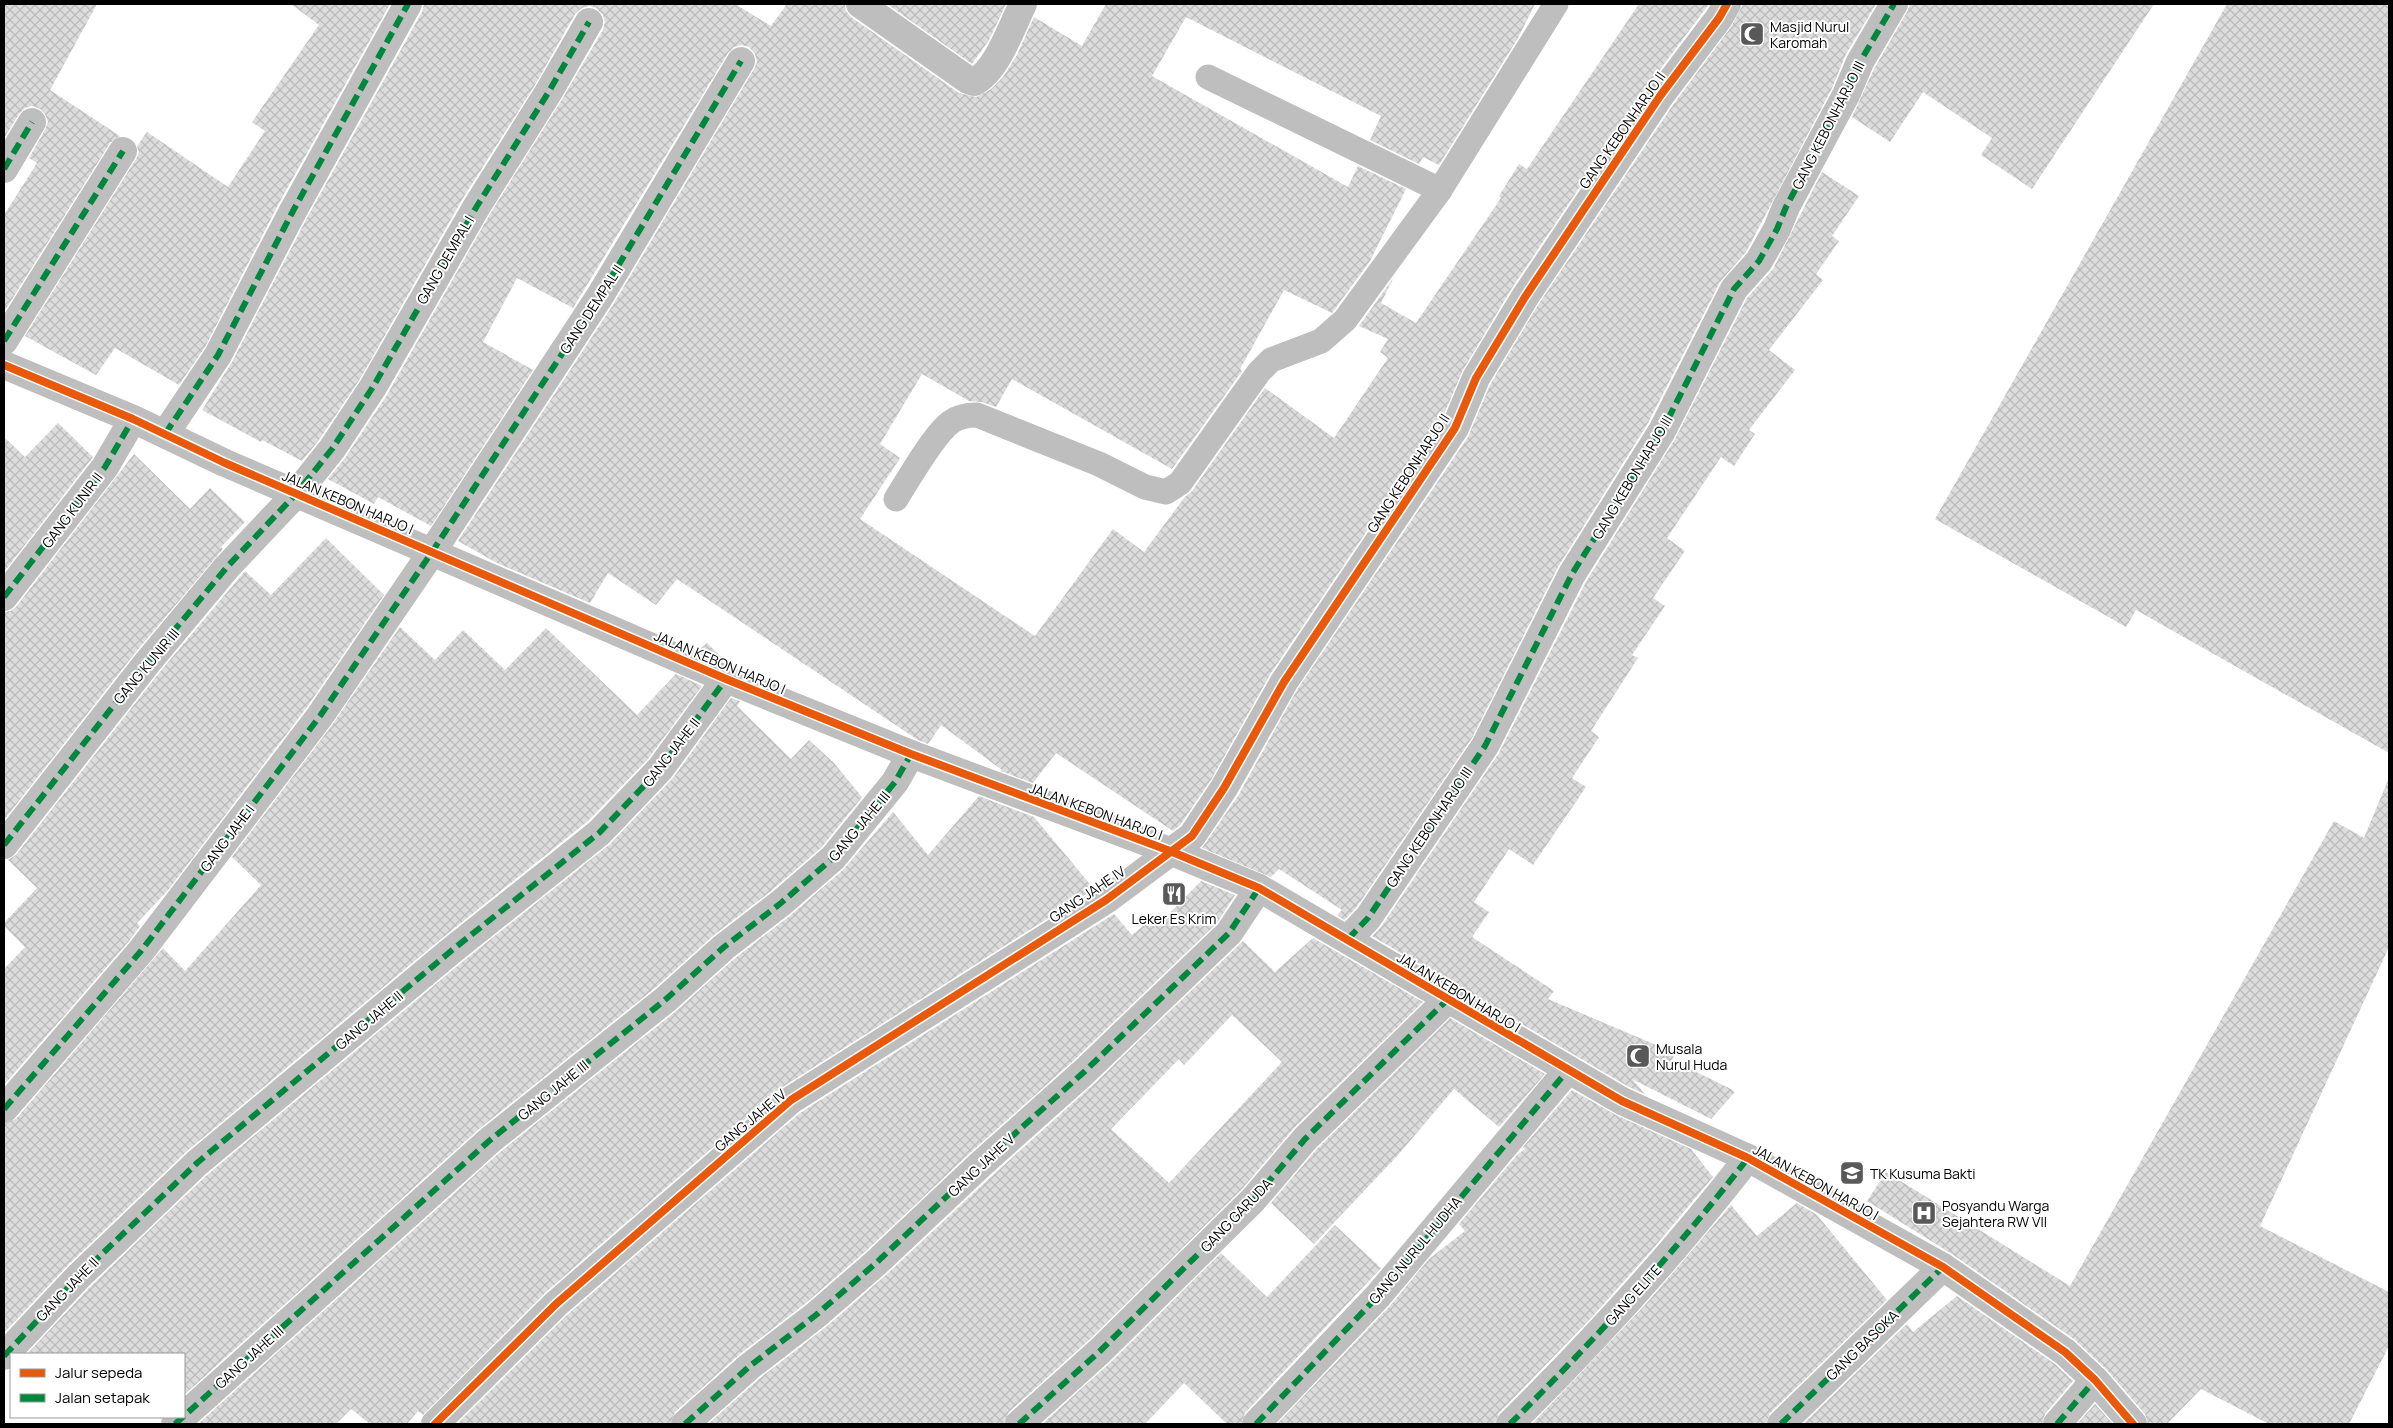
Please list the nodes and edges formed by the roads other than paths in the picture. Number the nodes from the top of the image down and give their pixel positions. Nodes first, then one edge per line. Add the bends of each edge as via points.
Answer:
1 (408, 4) edge
2 (860, 4) edge
3 (1023, 4) edge
4 (1556, 4) edge
5 (1727, 4) edge
6 (1894, 4) edge
7 (589, 22) dead end
8 (741, 61) dead end
9 (1208, 76) dead end
10 (32, 122) dead end
11 (123, 151) dead end
12 (4, 169) edge
13 (1440, 190) junction
14 (4, 341) edge
15 (4, 365) edge
16 (133, 419) junction
17 (165, 434) junction
18 (296, 494) junction
19 (896, 499) dead end
20 (432, 552) junction
21 (4, 597) edge
22 (726, 679) junction
23 (911, 754) junction
24 (4, 845) edge
25 (1170, 851) junction
26 (1259, 888) junction
27 (1348, 939) junction
28 (1447, 1000) junction
29 (1568, 1070) junction
30 (4, 1109) edge
31 (1748, 1158) junction
32 (1944, 1266) junction
33 (4, 1356) edge
34 (2095, 1380) junction
35 (185, 1416) edge
36 (435, 1424) edge
37 (685, 1424) edge
38 (1019, 1424) edge
39 (1256, 1424) edge
40 (1510, 1424) edge
41 (1781, 1424) edge
42 (2056, 1424) edge
43 (2133, 1424) edge

1 - 17 street via 293,211 218,355
2 - 3 street via 974,82 983,78 991,68
4 - 13 lane
5 - 25 street, GANG KEBONHARJO II via 1633,135 1525,297 1476,378 1455,428 1284,682 1224,788 1192,836
6 - 27 street, GANG KEBONHARJO III via 1860,62 1759,261 1734,289 1662,431 1572,574 1485,746 1368,918
7 - 18 street, GANG DEMPAL I via 477,206 373,387 332,449
8 - 20 street, GANG DEMPAL II via 600,296
9 - 13 lane
10 - 12 street
11 - 14 street
13 - 19 lane via 1345,320 1321,341 1271,360 1259,372 1180,483 1166,492 1146,487 977,415 964,415 950,422
15 - 16 street, JALAN KEBON HARJO I
16 - 17 street, JALAN KEBON HARJO I
16 - 21 street, GANG KUNIR II via 105,467
17 - 18 street, JALAN KEBON HARJO I
18 - 20 street, JALAN KEBON HARJO I
18 - 24 street, GANG KUNIR III via 227,567
20 - 22 street, JALAN KEBON HARJO I
20 - 30 street, GANG JAHE I via 320,716 141,951
22 - 23 street, JALAN KEBON HARJO I
22 - 33 street, GANG JAHE II via 660,770 599,833 451,951 197,1163 79,1276
23 - 25 street, JALAN KEBON HARJO I
23 - 35 street, GANG JAHE III via 896,782 833,858 724,946 665,1000 490,1141
25 - 26 street, JALAN KEBON HARJO I
25 - 36 street, GANG JAHE IV via 1106,900 791,1100 556,1304
26 - 27 street, JALAN KEBON HARJO I
26 - 37 street, GANG JAHE V via 1229,933 1084,1072 876,1263
27 - 28 street, JALAN KEBON HARJO I
28 - 29 street, JALAN KEBON HARJO I
28 - 38 street, GANG GARUDA via 1305,1139 1253,1200 1100,1351
29 - 31 street, JALAN KEBON HARJO I via 1622,1101
29 - 39 street, GANG NURUL HUDHA via 1378,1296
31 - 32 street, JALAN KEBON HARJO I
31 - 40 street, GANG ELITE via 1662,1264
32 - 34 street, JALAN KEBON HARJO I via 2065,1352
32 - 41 street, GANG BASOKA
34 - 42 street
34 - 43 street, JALAN KEBON HARJO I

